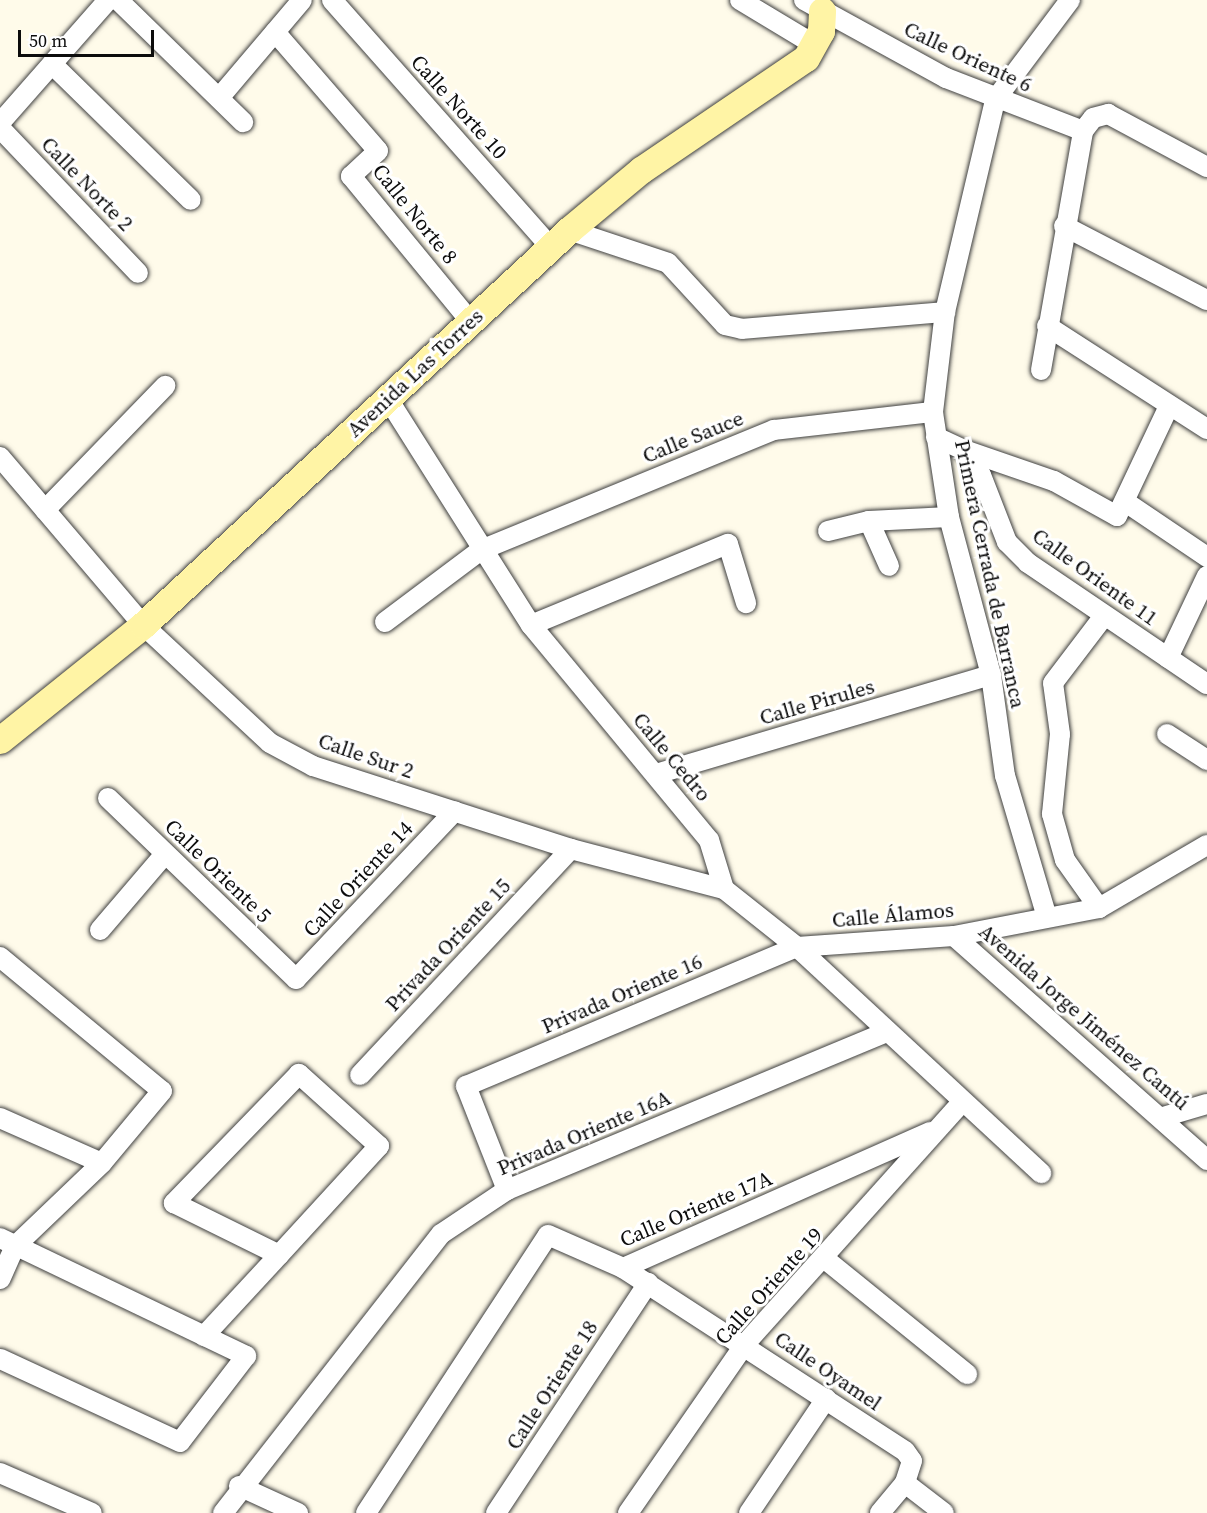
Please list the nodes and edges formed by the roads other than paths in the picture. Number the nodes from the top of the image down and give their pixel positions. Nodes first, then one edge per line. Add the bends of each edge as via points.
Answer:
1 (108, 0) edge
2 (118, 0) edge
3 (302, 0) edge
4 (332, 0) edge
5 (740, 0) edge
6 (1070, 0) edge
7 (818, 4) edge
8 (275, 32) junction
9 (815, 45) junction
10 (52, 64) junction
11 (219, 98) junction
12 (995, 99) junction
13 (243, 122) dead end
14 (0, 123) edge
15 (0, 128) edge
16 (1083, 131) junction
17 (1207, 167) edge
18 (191, 200) dead end
19 (1064, 226) junction
20 (560, 238) junction
21 (138, 273) dead end
22 (1207, 300) edge
23 (945, 312) junction
24 (470, 321) junction
25 (1047, 326) junction
26 (1041, 370) dead end
27 (165, 386) dead end
28 (388, 399) junction
29 (1169, 406) junction
30 (933, 412) junction
31 (1207, 429) edge
32 (936, 437) junction
33 (964, 450) junction
34 (0, 457) edge
35 (1127, 503) junction
36 (45, 510) junction
37 (949, 517) junction
38 (869, 521) junction
39 (828, 531) dead end
40 (482, 550) junction
41 (1207, 557) edge
42 (889, 566) dead end
43 (1207, 576) edge
44 (746, 603) dead end
45 (1104, 616) junction
46 (385, 622) dead end
47 (142, 625) junction
48 (531, 625) junction
49 (1168, 658) junction
50 (991, 675) junction
51 (1207, 684) edge
52 (1167, 734) dead end
53 (0, 740) edge
54 (1207, 760) edge
55 (656, 774) junction
56 (108, 798) dead end
57 (455, 811) junction
58 (1207, 845) edge
59 (571, 849) junction
60 (165, 854) junction
61 (724, 888) junction
62 (1099, 908) junction
63 (1046, 914) junction
64 (100, 930) dead end
65 (954, 936) junction
66 (797, 947) junction
67 (0, 957) edge
68 (296, 979) joint
69 (885, 1033) junction
70 (360, 1075) dead end
71 (961, 1103) junction
72 (1207, 1104) edge
73 (1163, 1117) junction
74 (0, 1118) edge
75 (936, 1130) junction
76 (1207, 1160) edge
77 (102, 1162) junction
78 (1041, 1173) dead end
79 (507, 1190) junction
80 (8, 1242) edge
81 (279, 1255) junction
82 (825, 1259) junction
83 (623, 1268) junction
84 (0, 1279) edge
85 (648, 1283) junction
86 (204, 1336) junction
87 (745, 1344) junction
88 (0, 1359) edge
89 (967, 1374) dead end
90 (826, 1399) junction
91 (1, 1476) edge
92 (905, 1483) junction
93 (239, 1486) junction
94 (92, 1513) edge
95 (224, 1513) edge
96 (298, 1513) edge
97 (366, 1513) edge
98 (496, 1513) edge
99 (628, 1513) edge
100 (749, 1513) edge
101 (880, 1513) edge
102 (944, 1513) edge

1 - 10 street
2 - 11 street
3 - 8 street
4 - 20 street, Calle Norte 10
5 - 9 street
6 - 12 street
7 - 9 main road
7 - 12 street, Calle Oriente 6
8 - 11 street
8 - 24 street, Calle Norte 8 via 378,151 351,176
9 - 20 main road, Avenida Las Torres via 806,58 641,170
10 - 14 street
10 - 18 street
11 - 13 street
12 - 16 street, Calle Oriente 6
12 - 23 street, Primera Cerrada de Barranca
15 - 21 street, Calle Norte 2
16 - 17 street via 1093,118 1108,114
16 - 19 street
19 - 22 street
19 - 25 street
20 - 23 street via 668,263 709,312 725,325 742,329
20 - 24 main road, Avenida Las Torres
23 - 30 street, Primera Cerrada de Barranca
24 - 28 main road, Avenida Las Torres
25 - 26 street
25 - 29 street
27 - 36 street
28 - 40 street, Calle Cedro
28 - 47 main road, Avenida Las Torres
29 - 31 street
29 - 35 street
30 - 32 street, Primera Cerrada de Barranca
30 - 40 street, Calle Sauce via 774,430
32 - 33 street
32 - 37 street, Primera Cerrada de Barranca
33 - 35 street via 1054,481 1110,515 1117,516
33 - 45 street, Calle Oriente 11 via 981,475 1007,542
34 - 36 street, Calle Sur 2
35 - 41 street
36 - 47 street, Calle Sur 2
37 - 38 street
37 - 50 street, Primera Cerrada de Barranca
38 - 39 street
38 - 42 street
40 - 46 street, Calle Sauce
40 - 48 street, Calle Cedro
43 - 49 street
44 - 48 street via 728,544
45 - 49 street, Calle Oriente 11
45 - 62 street via 1053,683 1060,734 1052,814 1065,860
47 - 53 main road, Avenida Las Torres
47 - 57 street, Calle Sur 2 via 270,742 313,766
48 - 55 street, Calle Cedro
49 - 51 street, Calle Oriente 11
50 - 55 street, Calle Pirules
50 - 63 street, Primera Cerrada de Barranca via 1005,776
52 - 54 street
55 - 61 street, Calle Cedro via 709,840
56 - 60 street, Calle Oriente 5
57 - 59 street, Calle Sur 2
57 - 68 street, Calle Oriente 14
58 - 62 street
59 - 61 street, Calle Sur 2
59 - 70 street, Privada Oriente 15
60 - 64 street
60 - 68 street, Calle Oriente 5
61 - 66 street
62 - 63 street, Calle Álamos
63 - 65 street, Calle Álamos
65 - 66 street, Calle Álamos
65 - 73 street, Avenida Jorge Jiménez Cantú
66 - 69 street
66 - 79 street, Privada Oriente 16 via 466,1086
67 - 77 street via 162,1090
69 - 71 street
69 - 79 street, Privada Oriente 16A
71 - 75 street, Calle Oriente 19
71 - 78 street
72 - 73 street
73 - 76 street, Avenida Jorge Jiménez Cantú
74 - 77 street
75 - 82 street, Calle Oriente 19
75 - 83 street, Calle Oriente 17A
77 - 80 street
79 - 93 street, Privada Oriente 16A via 441,1234
80 - 84 street
80 - 86 street
81 - 81 street via 379,1146 299,1074 174,1203
81 - 86 street
82 - 87 street, Calle Oriente 19
82 - 89 street
83 - 85 street, Calle Oyamel
83 - 97 street, Calle Oriente 17A via 548,1235
85 - 87 street, Calle Oyamel
85 - 98 street, Calle Oriente 18
86 - 88 street via 246,1356 180,1442
87 - 90 street, Calle Oyamel
87 - 99 street, Calle Oriente 19
90 - 92 street, Calle Oyamel via 912,1461
90 - 100 street
91 - 94 street
92 - 101 street
92 - 102 street
93 - 95 street, Privada Oriente 16A
93 - 96 street

